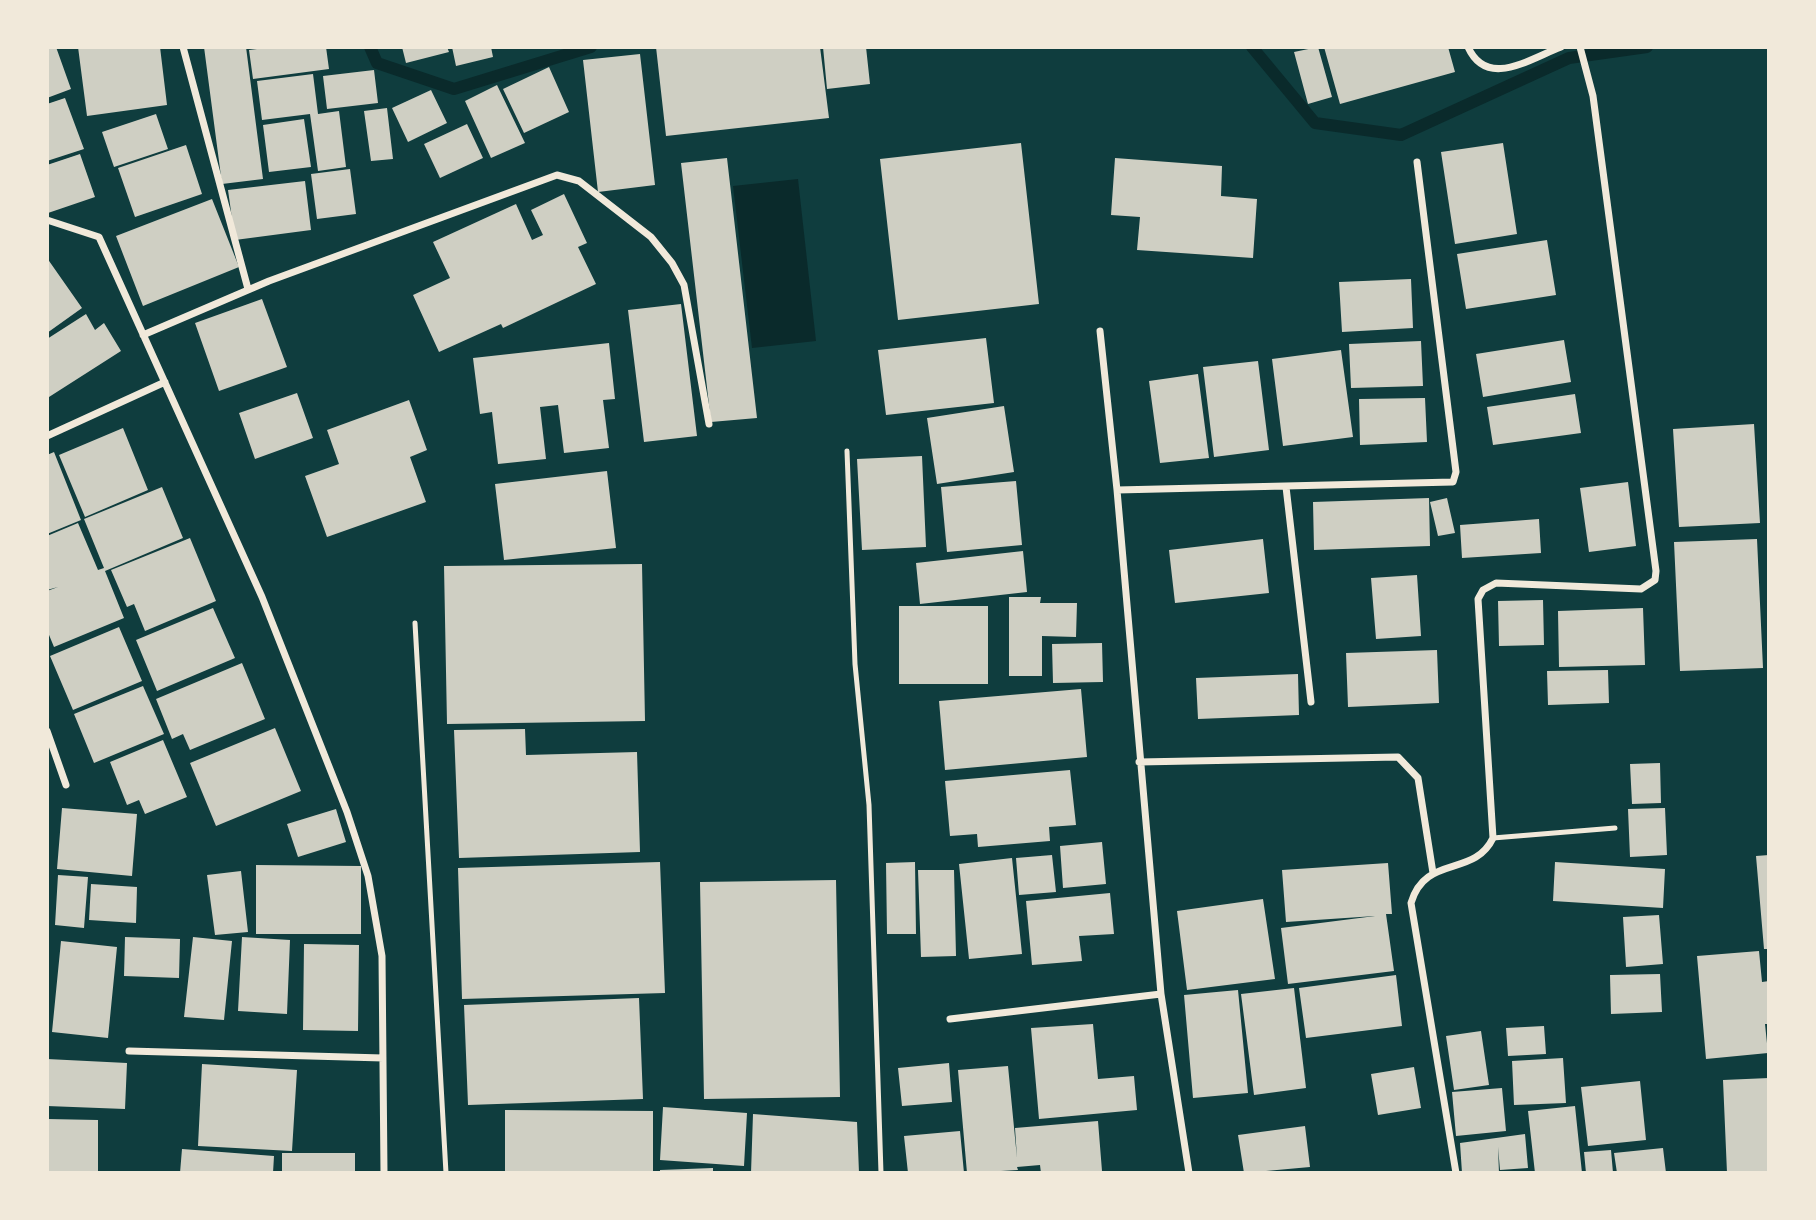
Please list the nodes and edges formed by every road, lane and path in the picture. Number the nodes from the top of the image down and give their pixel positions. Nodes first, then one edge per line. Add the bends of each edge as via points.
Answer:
1 (183, 47) edge
2 (1468, 47) edge
3 (1561, 47) edge
4 (1580, 47) edge
5 (1417, 162) dead end
6 (47, 220) edge
7 (248, 289) junction
8 (1100, 331) dead end
9 (143, 335) junction
10 (165, 382) junction
11 (709, 424) dead end
12 (47, 436) edge
13 (847, 451) dead end
14 (1286, 487) junction
15 (1117, 490) junction
16 (415, 623) dead end
17 (1311, 702) dead end
18 (47, 731) edge
19 (1139, 762) junction
20 (66, 785) dead end
21 (1615, 828) dead end
22 (1493, 838) junction
23 (1433, 873) junction
24 (1161, 994) junction
25 (950, 1019) dead end
26 (128, 1051) dead end
27 (383, 1058) junction
28 (384, 1173) edge
29 (446, 1173) edge
30 (881, 1173) edge
31 (1189, 1173) edge
32 (1456, 1173) edge

1 - 7 street
2 - 3 street via 1480,65 1497,71
4 - 22 street via 1593,96 1656,571 1655,580 1641,589 1496,583 1483,590 1478,599
5 - 14 street via 1455,478 1446,485
6 - 9 street via 99,237
7 - 9 street
7 - 11 street via 527,183 557,175 579,181 651,237 684,285
8 - 15 street
9 - 10 street
10 - 12 street
10 - 27 street via 262,597 368,876 382,956
13 - 30 lane via 855,664 869,805
14 - 15 street
14 - 17 street
15 - 19 street
16 - 29 lane
18 - 20 street
19 - 23 street via 1398,757 1418,778
19 - 24 street
21 - 22 lane
22 - 23 street via 1477,858
23 - 32 street via 1415,887 1411,903
24 - 25 street
24 - 31 street
26 - 27 street
27 - 28 street

